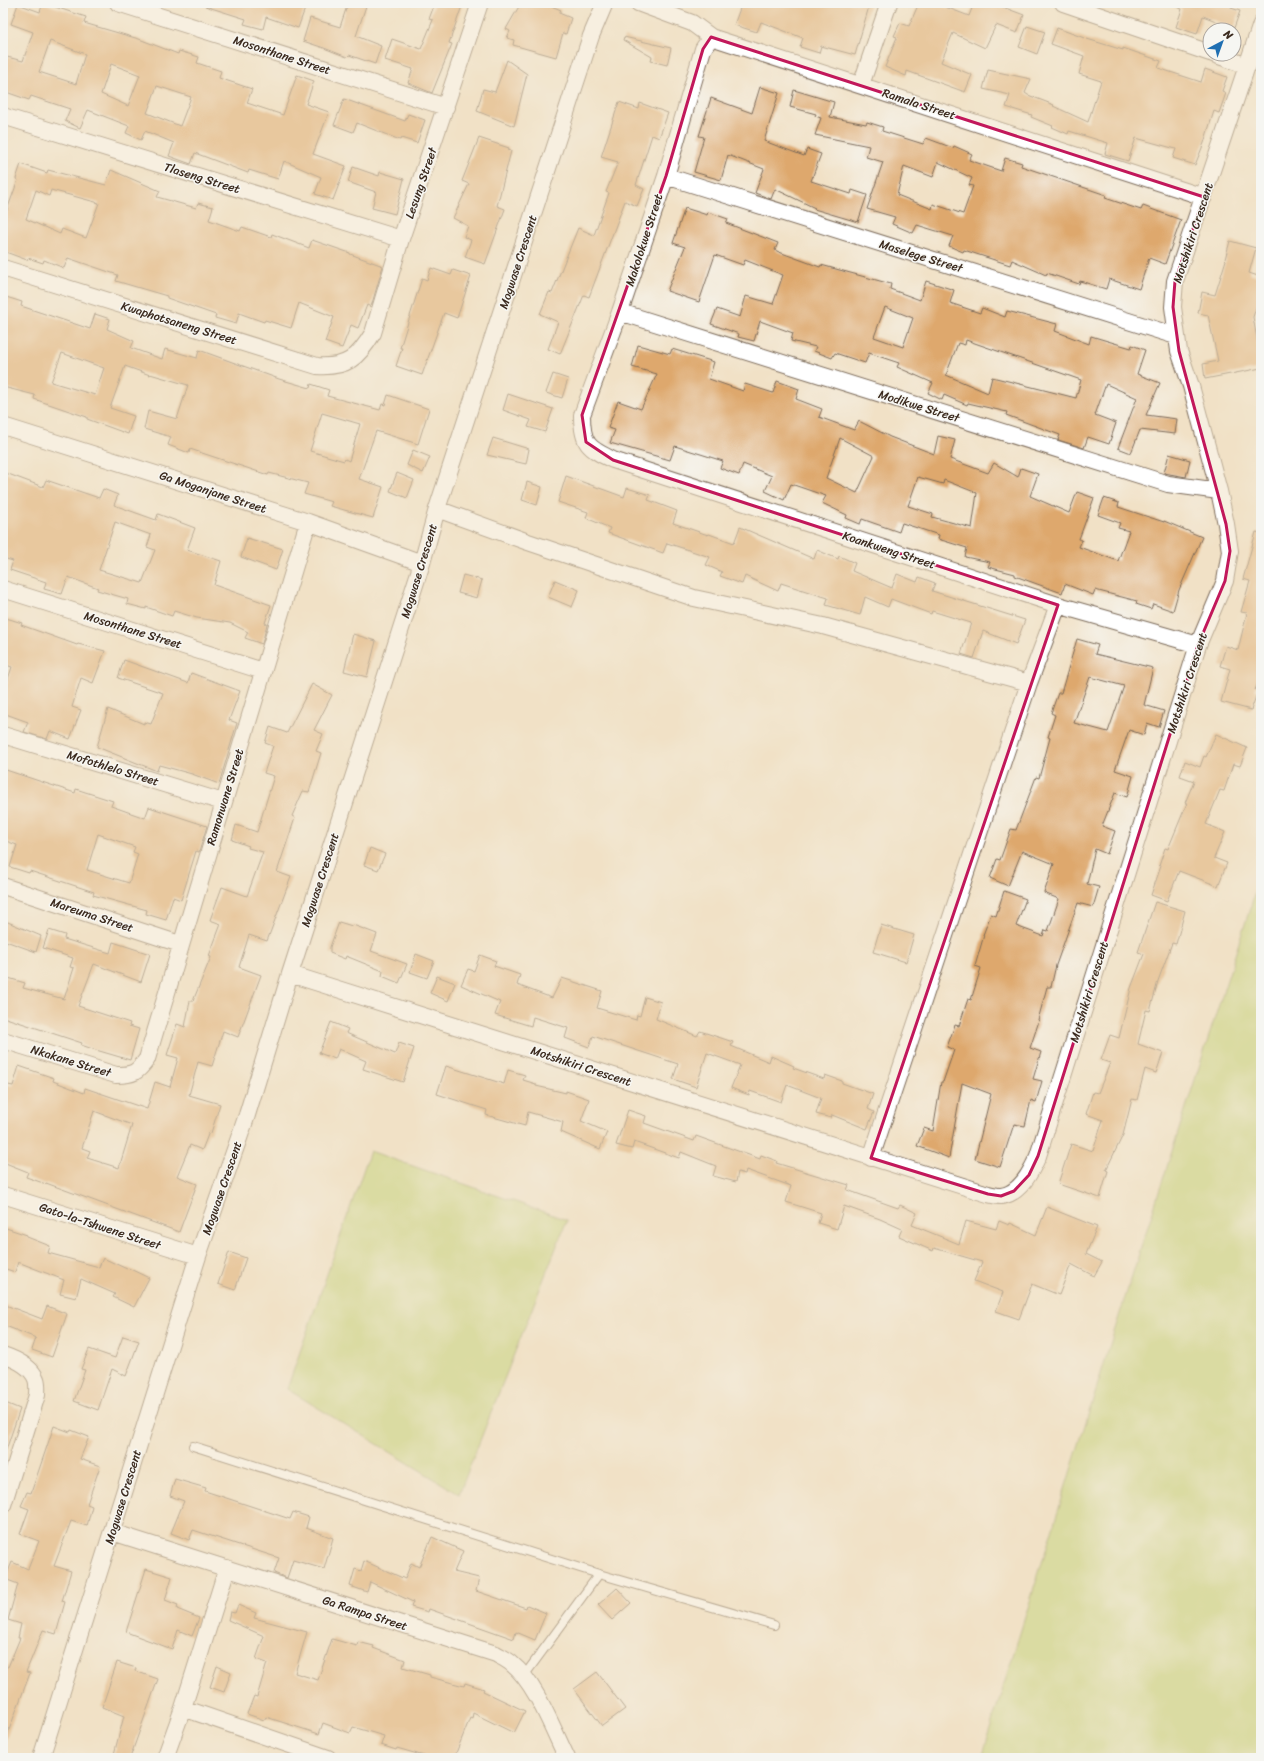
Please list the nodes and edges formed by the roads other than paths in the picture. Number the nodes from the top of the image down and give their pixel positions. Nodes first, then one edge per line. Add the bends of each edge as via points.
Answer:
1 (118, 3) edge
2 (480, 3) edge
3 (605, 3) edge
4 (638, 3) edge
5 (889, 3) edge
6 (1063, 3) edge
7 (1261, 24) edge
8 (711, 36) junction
9 (1202, 50) edge
10 (1236, 62) edge
11 (1248, 66) junction
12 (861, 85) junction
13 (446, 107) junction
14 (3, 116) edge
15 (666, 176) junction
16 (1204, 197) junction
17 (401, 239) junction
18 (3, 268) edge
19 (620, 312) junction
20 (1176, 336) junction
21 (354, 358) joint
22 (3, 426) edge
23 (586, 442) joint
24 (1219, 492) junction
25 (437, 509) junction
26 (308, 522) junction
27 (422, 563) junction
28 (3, 589) edge
29 (1058, 604) junction
30 (1198, 645) junction
31 (263, 670) junction
32 (1029, 683) junction
33 (3, 735) edge
34 (223, 802) junction
35 (3, 886) edge
36 (180, 944) junction
37 (290, 974) junction
38 (3, 1040) edge
39 (139, 1070) joint
40 (871, 1158) junction
41 (3, 1195) edge
42 (198, 1256) junction
43 (3, 1355) edge
44 (192, 1446) dead end
45 (3, 1505) edge
46 (112, 1532) junction
47 (227, 1568) junction
48 (599, 1574) junction
49 (774, 1625) dead end
50 (524, 1676) junction
51 (183, 1708) junction
52 (41, 1758) edge
53 (165, 1758) edge
54 (328, 1758) edge
55 (567, 1758) edge

1 - 13 street, Mosonthane Street
2 - 13 street, Lesung Street
3 - 25 street, Mogwase Crescent via 591,36
4 - 8 street, Ramala Street via 692,24
5 - 12 street
6 - 9 street
7 - 11 street, Motshikiri Crescent
8 - 12 street, Ramala Street
8 - 15 street, Makolokwe Street via 703,49
10 - 11 street
11 - 16 street, Motshikiri Crescent
12 - 16 street, Ramala Street
13 - 17 street, Lesung Street
14 - 17 street, Tlaseng Street
15 - 19 street, Makolokwe Street
15 - 20 street, Maselege Street
16 - 20 street, Motshikiri Crescent via 1175,281 1173,307
17 - 21 street, Lesung Street via 373,333
18 - 21 street, Kwaphotsaneng Street via 317,366 341,365
19 - 23 street, Makolokwe Street via 582,415 582,430
19 - 24 street, Modikwe Street via 1168,484
20 - 24 street, Motshikiri Crescent
22 - 26 street, Ga Moganjane Street
23 - 29 street, Koankweng Street via 613,460
24 - 30 street, Motshikiri Crescent via 1230,551 1225,581
25 - 27 street, Mogwase Crescent
25 - 32 street via 694,598 823,626
26 - 27 street, Ga Moganjane Street
26 - 31 street, Ramonwane Street
27 - 37 street, Mogwase Crescent
28 - 31 street, Mosonthane Street
29 - 30 street, Koankweng Street
29 - 32 street
30 - 40 street, Motshikiri Crescent via 1038,1156 1029,1175 1014,1191 1001,1196
31 - 34 street, Ramonwane Street
32 - 40 street
33 - 34 street, Mofothlelo Street
34 - 36 street, Ramonwane Street
35 - 36 street, Mareuma Street
36 - 39 street, Ramonwane Street via 152,1046
37 - 40 street, Motshikiri Crescent
37 - 42 street, Mogwase Crescent via 247,1115
38 - 39 street, Nkakane Street via 116,1075 128,1075
41 - 42 street, Gato-la-Tshwene Street
42 - 46 street, Mogwase Crescent
43 - 45 street via 28,1368 36,1379 37,1395
44 - 48 lane
46 - 47 street, Ga Rampa Street
46 - 52 street, Mogwase Crescent
47 - 50 street, Ga Rampa Street via 496,1654 512,1663
47 - 51 street
48 - 49 lane
48 - 50 lane
50 - 55 street, Ga Rampa Street
51 - 53 street
51 - 54 street

